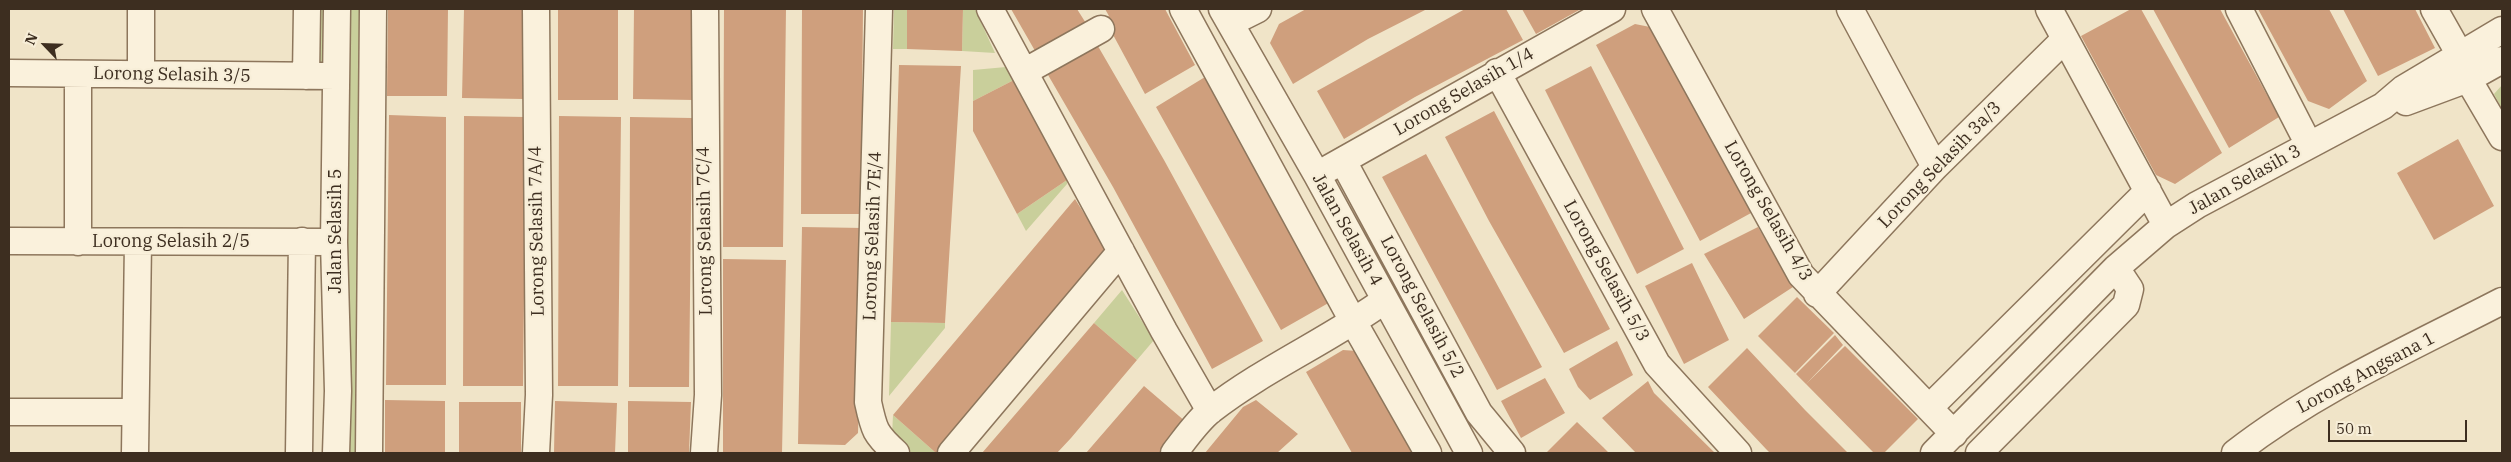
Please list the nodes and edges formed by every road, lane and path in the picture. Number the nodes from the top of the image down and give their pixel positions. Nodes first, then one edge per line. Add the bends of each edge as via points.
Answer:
1 (141, 9) edge
2 (307, 9) edge
3 (337, 9) edge
4 (373, 9) edge
5 (536, 9) edge
6 (704, 9) edge
7 (879, 9) edge
8 (990, 9) edge
9 (1183, 9) edge
10 (1612, 9) edge
11 (1655, 9) edge
12 (1850, 9) edge
13 (2049, 9) edge
14 (2239, 9) edge
15 (2434, 9) edge
16 (1242, 18) edge
17 (1101, 29) dead end
18 (2502, 30) edge
19 (2065, 39) junction
20 (2502, 60) edge
21 (1212, 61) junction
22 (2464, 67) junction
23 (1024, 72) junction
24 (1497, 72) junction
25 (9, 73) edge
26 (78, 74) junction
27 (141, 74) junction
28 (306, 76) junction
29 (336, 76) junction
30 (2502, 137) edge
31 (2309, 145) junction
32 (1343, 161) junction
33 (1935, 167) junction
34 (1317, 175) junction
35 (2148, 191) junction
36 (2166, 226) junction
37 (9, 241) edge
38 (302, 241) junction
39 (78, 242) junction
40 (138, 242) junction
41 (334, 242) junction
42 (1121, 251) junction
43 (2116, 268) junction
44 (1817, 294) junction
45 (1385, 300) junction
46 (2502, 301) edge
47 (1354, 323) junction
48 (1929, 408) junction
49 (1210, 411) junction
50 (9, 412) edge
51 (134, 412) junction
52 (1954, 434) junction
53 (1510, 451) edge
54 (1465, 452) edge
55 (135, 453) edge
56 (298, 453) edge
57 (336, 453) edge
58 (369, 453) edge
59 (536, 453) edge
60 (704, 453) edge
61 (896, 453) edge
62 (951, 453) edge
63 (1174, 453) edge
64 (1428, 453) edge
65 (1738, 453) edge
66 (1934, 453) edge
67 (1979, 453) edge
68 (2235, 453) edge

1 - 27 street
2 - 28 street
3 - 29 street, Jalan Selasih 5
4 - 58 street
5 - 59 street, Lorong Selasih 7A/4 via 539,395
6 - 60 street, Lorong Selasih 7C/4 via 708,395
7 - 61 street, Lorong Selasih 7E/4 via 868,402 878,437
8 - 23 street
9 - 21 street
10 - 24 street, Lorong Selasih 1/4
11 - 44 street, Lorong Selasih 4/3 via 1801,275
12 - 33 street
13 - 19 street
14 - 31 street
15 - 22 street
16 - 21 street
16 - 34 street, Jalan Selasih 4
17 - 23 street
18 - 22 street, Jalan Selasih 3
19 - 33 street, Lorong Selasih 3a/3
19 - 35 street
20 - 22 street, Jalan Selasih 3
21 - 47 street
22 - 30 street
22 - 31 street, Jalan Selasih 3 via 2403,89 2383,106
23 - 42 street
24 - 32 street, Lorong Selasih 1/4
24 - 65 street, Lorong Selasih 5/3 via 1657,364
25 - 26 street, Lorong Selasih 3/5
26 - 27 street, Lorong Selasih 3/5
26 - 39 street
27 - 28 street, Lorong Selasih 3/5
28 - 29 street, Lorong Selasih 3/5
29 - 41 street, Jalan Selasih 5
31 - 36 street, Jalan Selasih 3 via 2197,205
32 - 34 street, Lorong Selasih 1/4
32 - 53 street, Lorong Selasih 5/2 via 1479,413
33 - 44 street, Lorong Selasih 3a/3
34 - 45 street, Jalan Selasih 4
35 - 36 street
35 - 48 street
36 - 43 street, Jalan Selasih 3
37 - 39 street, Lorong Selasih 2/5
38 - 40 street, Lorong Selasih 2/5
38 - 41 street, Lorong Selasih 2/5
38 - 56 street, Jalan Selasih 5
39 - 40 street, Lorong Selasih 2/5
40 - 51 street
41 - 57 street, Jalan Selasih 5 via 338,391
42 - 49 street
42 - 62 street
43 - 52 street, Jalan Selasih 3
43 - 67 street via 2130,289 2126,305
44 - 48 street, Lorong Selasih 4/3
45 - 47 street
45 - 54 street, Jalan Selasih 4
46 - 68 street, Lorong Angsana 1 via 2331,390 2269,426
47 - 49 street via 1265,374
47 - 64 street
48 - 52 street, Lorong Selasih 4/3
49 - 63 street
50 - 51 street
51 - 55 street
52 - 66 street, Jalan Selasih 3

